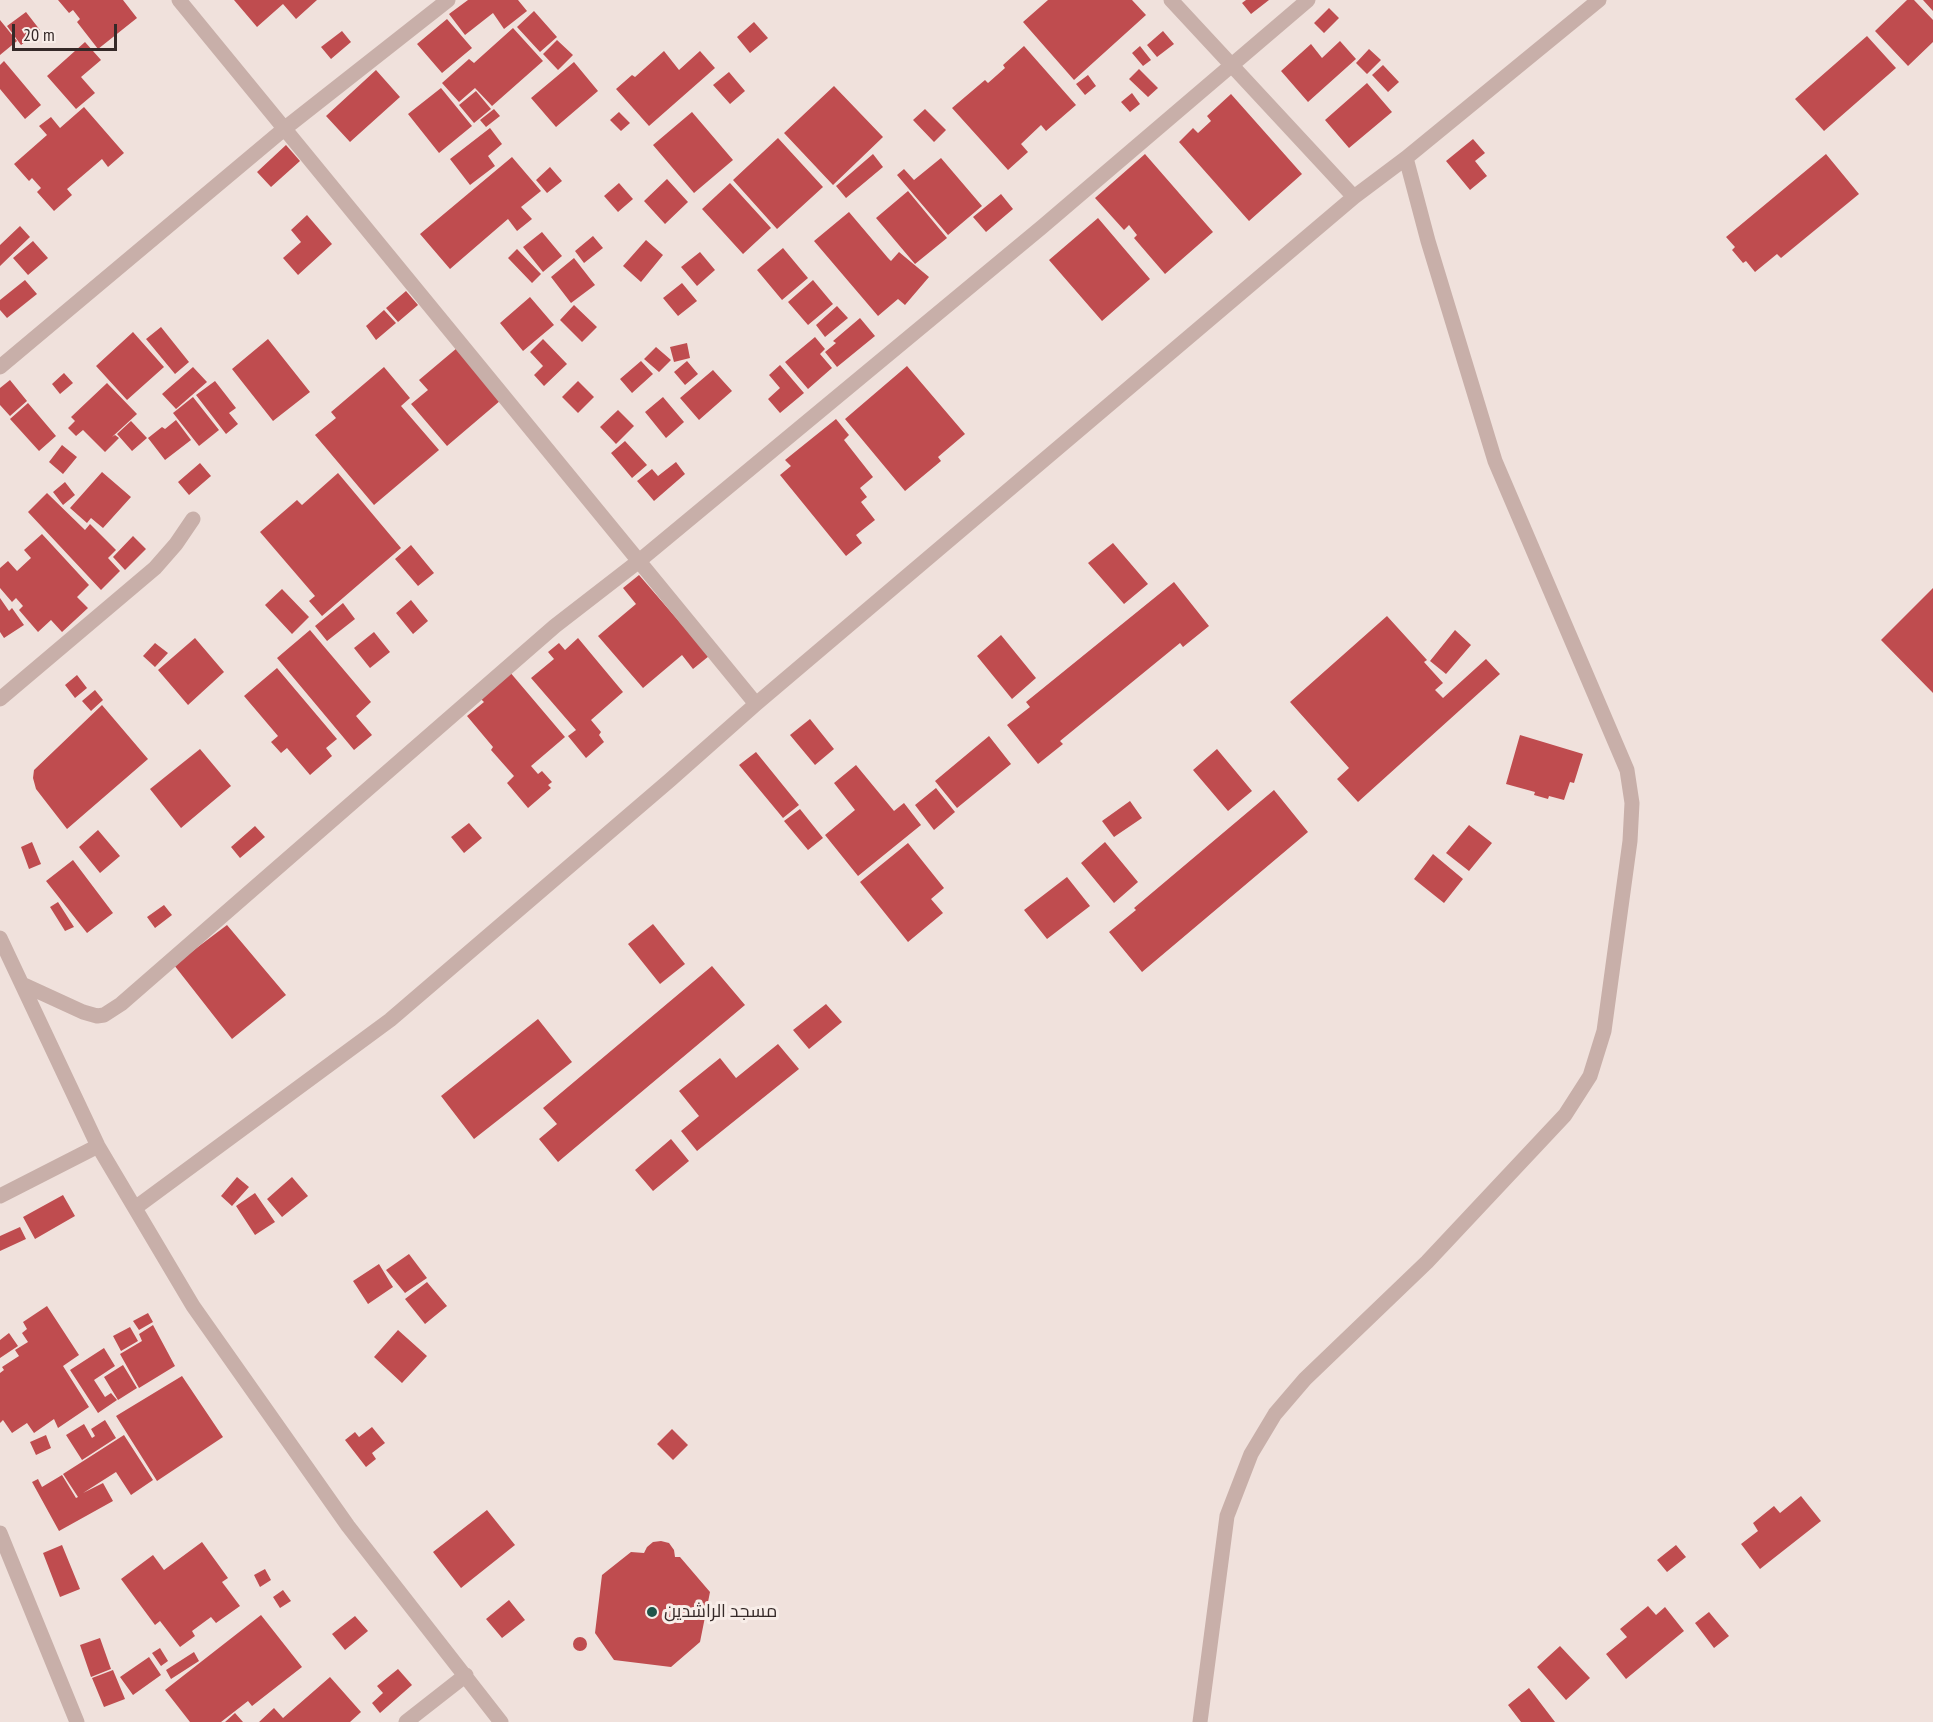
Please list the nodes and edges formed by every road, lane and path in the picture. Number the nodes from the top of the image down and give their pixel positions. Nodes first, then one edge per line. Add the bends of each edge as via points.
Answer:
1 (179, 0) edge
2 (448, 0) edge
3 (1172, 0) edge
4 (1308, 0) edge
5 (1599, 0) edge
6 (1232, 65) junction
7 (284, 129) junction
8 (1406, 158) junction
9 (1354, 197) junction
10 (0, 367) edge
11 (193, 519) dead end
12 (639, 561) junction
13 (0, 699) edge
14 (756, 704) junction
15 (0, 938) edge
16 (22, 984) junction
17 (98, 1146) junction
18 (0, 1196) edge
19 (135, 1208) junction
20 (0, 1533) edge
21 (466, 1675) junction
22 (77, 1722) edge
23 (406, 1722) edge
24 (501, 1722) edge
25 (1200, 1722) edge

1 - 7 street
2 - 7 street
3 - 6 street
4 - 6 street
5 - 8 street
6 - 9 street
6 - 12 street
7 - 10 street
7 - 12 street
8 - 9 street
8 - 25 street via 1495,461 1627,770 1632,803 1630,841 1604,1030 1590,1076 1565,1115 1435,1254 1305,1379 1275,1414 1251,1454 1227,1516
9 - 14 street
11 - 13 street via 155,568
12 - 14 street
12 - 16 street via 555,626 113,1010 104,1015 83,1012
14 - 19 street via 390,1020
15 - 16 street
16 - 17 street
17 - 18 street
17 - 19 street
19 - 21 street via 204,1324 348,1526
20 - 22 street
21 - 23 street
21 - 24 street

